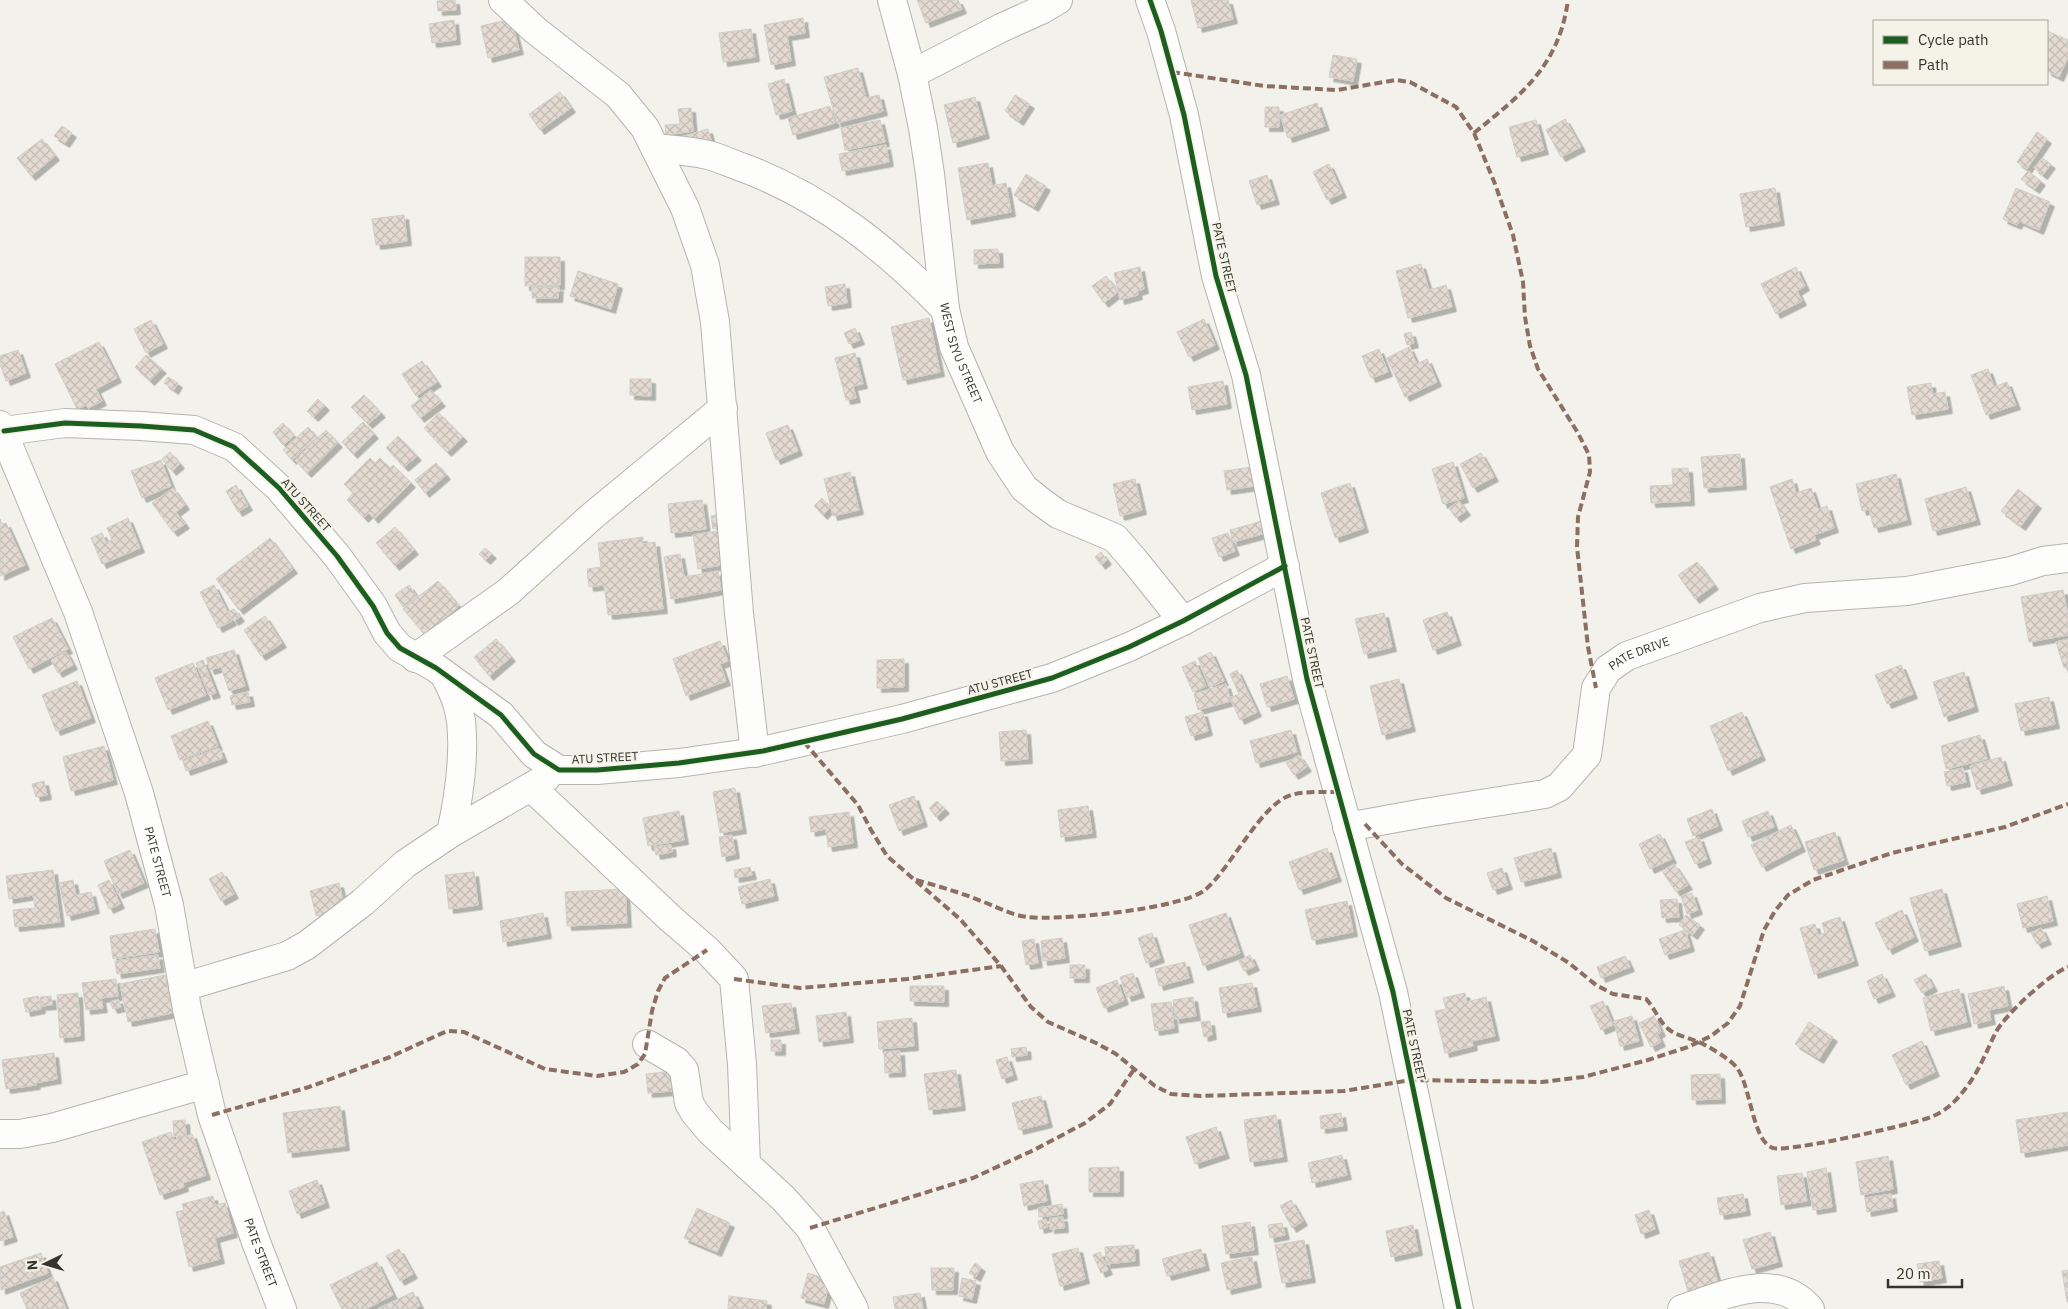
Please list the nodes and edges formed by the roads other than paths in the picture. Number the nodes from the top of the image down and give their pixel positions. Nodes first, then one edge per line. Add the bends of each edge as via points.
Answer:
1 (503, 0) edge
2 (892, 0) edge
3 (1058, 0) edge
4 (1150, 0) edge
5 (912, 74) junction
6 (655, 148) junction
7 (945, 309) junction
8 (722, 408) junction
9 (2, 428) edge
10 (2068, 558) edge
11 (1285, 566) junction
12 (1183, 621) junction
13 (415, 658) junction
14 (444, 674) junction
15 (755, 752) junction
16 (559, 770) junction
17 (531, 787) junction
18 (1347, 827) junction
19 (451, 833) junction
20 (184, 987) junction
21 (647, 1044) dead end
22 (205, 1084) junction
23 (0, 1134) edge
24 (746, 1164) junction
25 (282, 1309) edge
26 (854, 1309) edge
27 (1460, 1309) edge
28 (1682, 1309) edge
29 (1810, 1309) edge

1 - 6 street via 535,30 618,95 645,128
2 - 5 street, WEST SIYU STREET
3 - 5 street
4 - 11 street, PATE STREET via 1184,115 1216,276 1246,374
5 - 7 street, WEST SIYU STREET via 930,174
6 - 7 street via 709,155 806,196 887,253
6 - 8 street via 685,208 705,265 716,322
7 - 12 street, WEST SIYU STREET via 954,347 973,392 1000,452 1024,488 1058,514 1115,538
8 - 13 street via 508,592
8 - 15 street via 739,613
9 - 13 street, ATU STREET via 65,423 194,430 234,447 279,488 337,556 373,606 387,633 400,648
9 - 20 street, PATE STREET via 78,612 139,793 168,905
10 - 18 street, PATE DRIVE via 1906,592 1805,598 1760,608 1627,656 1608,669 1596,688 1587,755 1559,787 1545,794
11 - 12 street, ATU STREET
11 - 18 street, PATE STREET via 1307,679
12 - 15 street, ATU STREET via 1052,678 902,718
13 - 14 street, ATU STREET
14 - 16 street, ATU STREET via 501,715 534,754
14 - 19 street via 461,720 461,775
15 - 16 street, ATU STREET via 679,763
16 - 17 street
17 - 19 street
17 - 24 street via 708,950 734,979
18 - 27 street, PATE STREET via 1393,992
19 - 20 street via 405,864 363,902 307,945 287,956
20 - 22 street, PATE STREET
21 - 24 street via 676,1061 684,1070 689,1103 695,1113
22 - 23 street via 52,1128
22 - 25 street, PATE STREET via 212,1115
24 - 26 street via 784,1198 810,1228
28 - 29 street via 1743,1289 1763,1287 1788,1291

